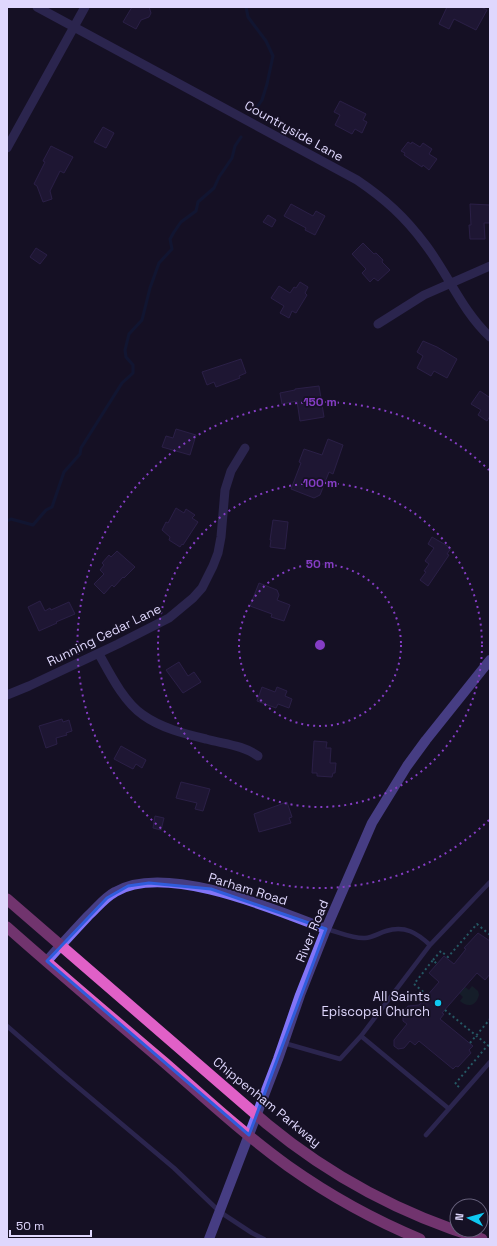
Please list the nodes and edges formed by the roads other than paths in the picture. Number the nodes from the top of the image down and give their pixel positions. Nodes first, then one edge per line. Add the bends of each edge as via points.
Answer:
1 (37, 7) edge
2 (85, 7) edge
3 (73, 26) junction
4 (7, 148) edge
5 (490, 266) edge
6 (450, 284) junction
7 (378, 324) dead end
8 (490, 337) edge
9 (245, 448) dead end
10 (99, 654) junction
11 (490, 660) edge
12 (7, 694) edge
13 (258, 756) dead end
14 (490, 882) edge
15 (7, 899) edge
16 (7, 927) edge
17 (326, 929) junction
18 (430, 945) junction
19 (61, 946) junction
20 (47, 961) junction
21 (7, 1026) edge
22 (361, 1036) junction
23 (284, 1043) junction
24 (490, 1062) edge
25 (448, 1108) junction
26 (426, 1135) dead end
27 (220, 1212) junction
28 (209, 1239) edge
29 (264, 1239) edge
30 (420, 1239) edge
31 (482, 1239) edge

1 - 3 street, Countryside Lane
2 - 3 street
3 - 4 street
3 - 6 street, Countryside Lane via 357,180 391,205 407,221 426,245
5 - 6 street
6 - 7 street via 424,295
6 - 8 street, Countryside Lane
9 - 10 street, Running Cedar Lane via 231,471 225,490 218,553 202,588 169,618
10 - 12 street, Running Cedar Lane
10 - 13 street via 113,679 143,715 166,726 242,748
11 - 17 main road, River Road via 406,766 372,823
14 - 18 lane
15 - 19 highway, Chippenham Parkway
16 - 20 highway
17 - 18 lane via 358,938 368,938 388,930 400,929 419,935
17 - 19 main road, Parham Road via 244,898 184,885 149,883 128,886 107,898
17 - 23 main road, River Road
18 - 22 lane
19 - 20 main road, Parham Road
19 - 31 highway, Chippenham Parkway via 267,1124 308,1155 393,1205
20 - 30 highway via 278,1158 354,1208
21 - 27 lane via 174,1168
22 - 23 lane via 340,1059
22 - 25 lane
23 - 27 main road, River Road
24 - 25 lane
25 - 26 lane
27 - 28 main road, River Road
27 - 29 lane

